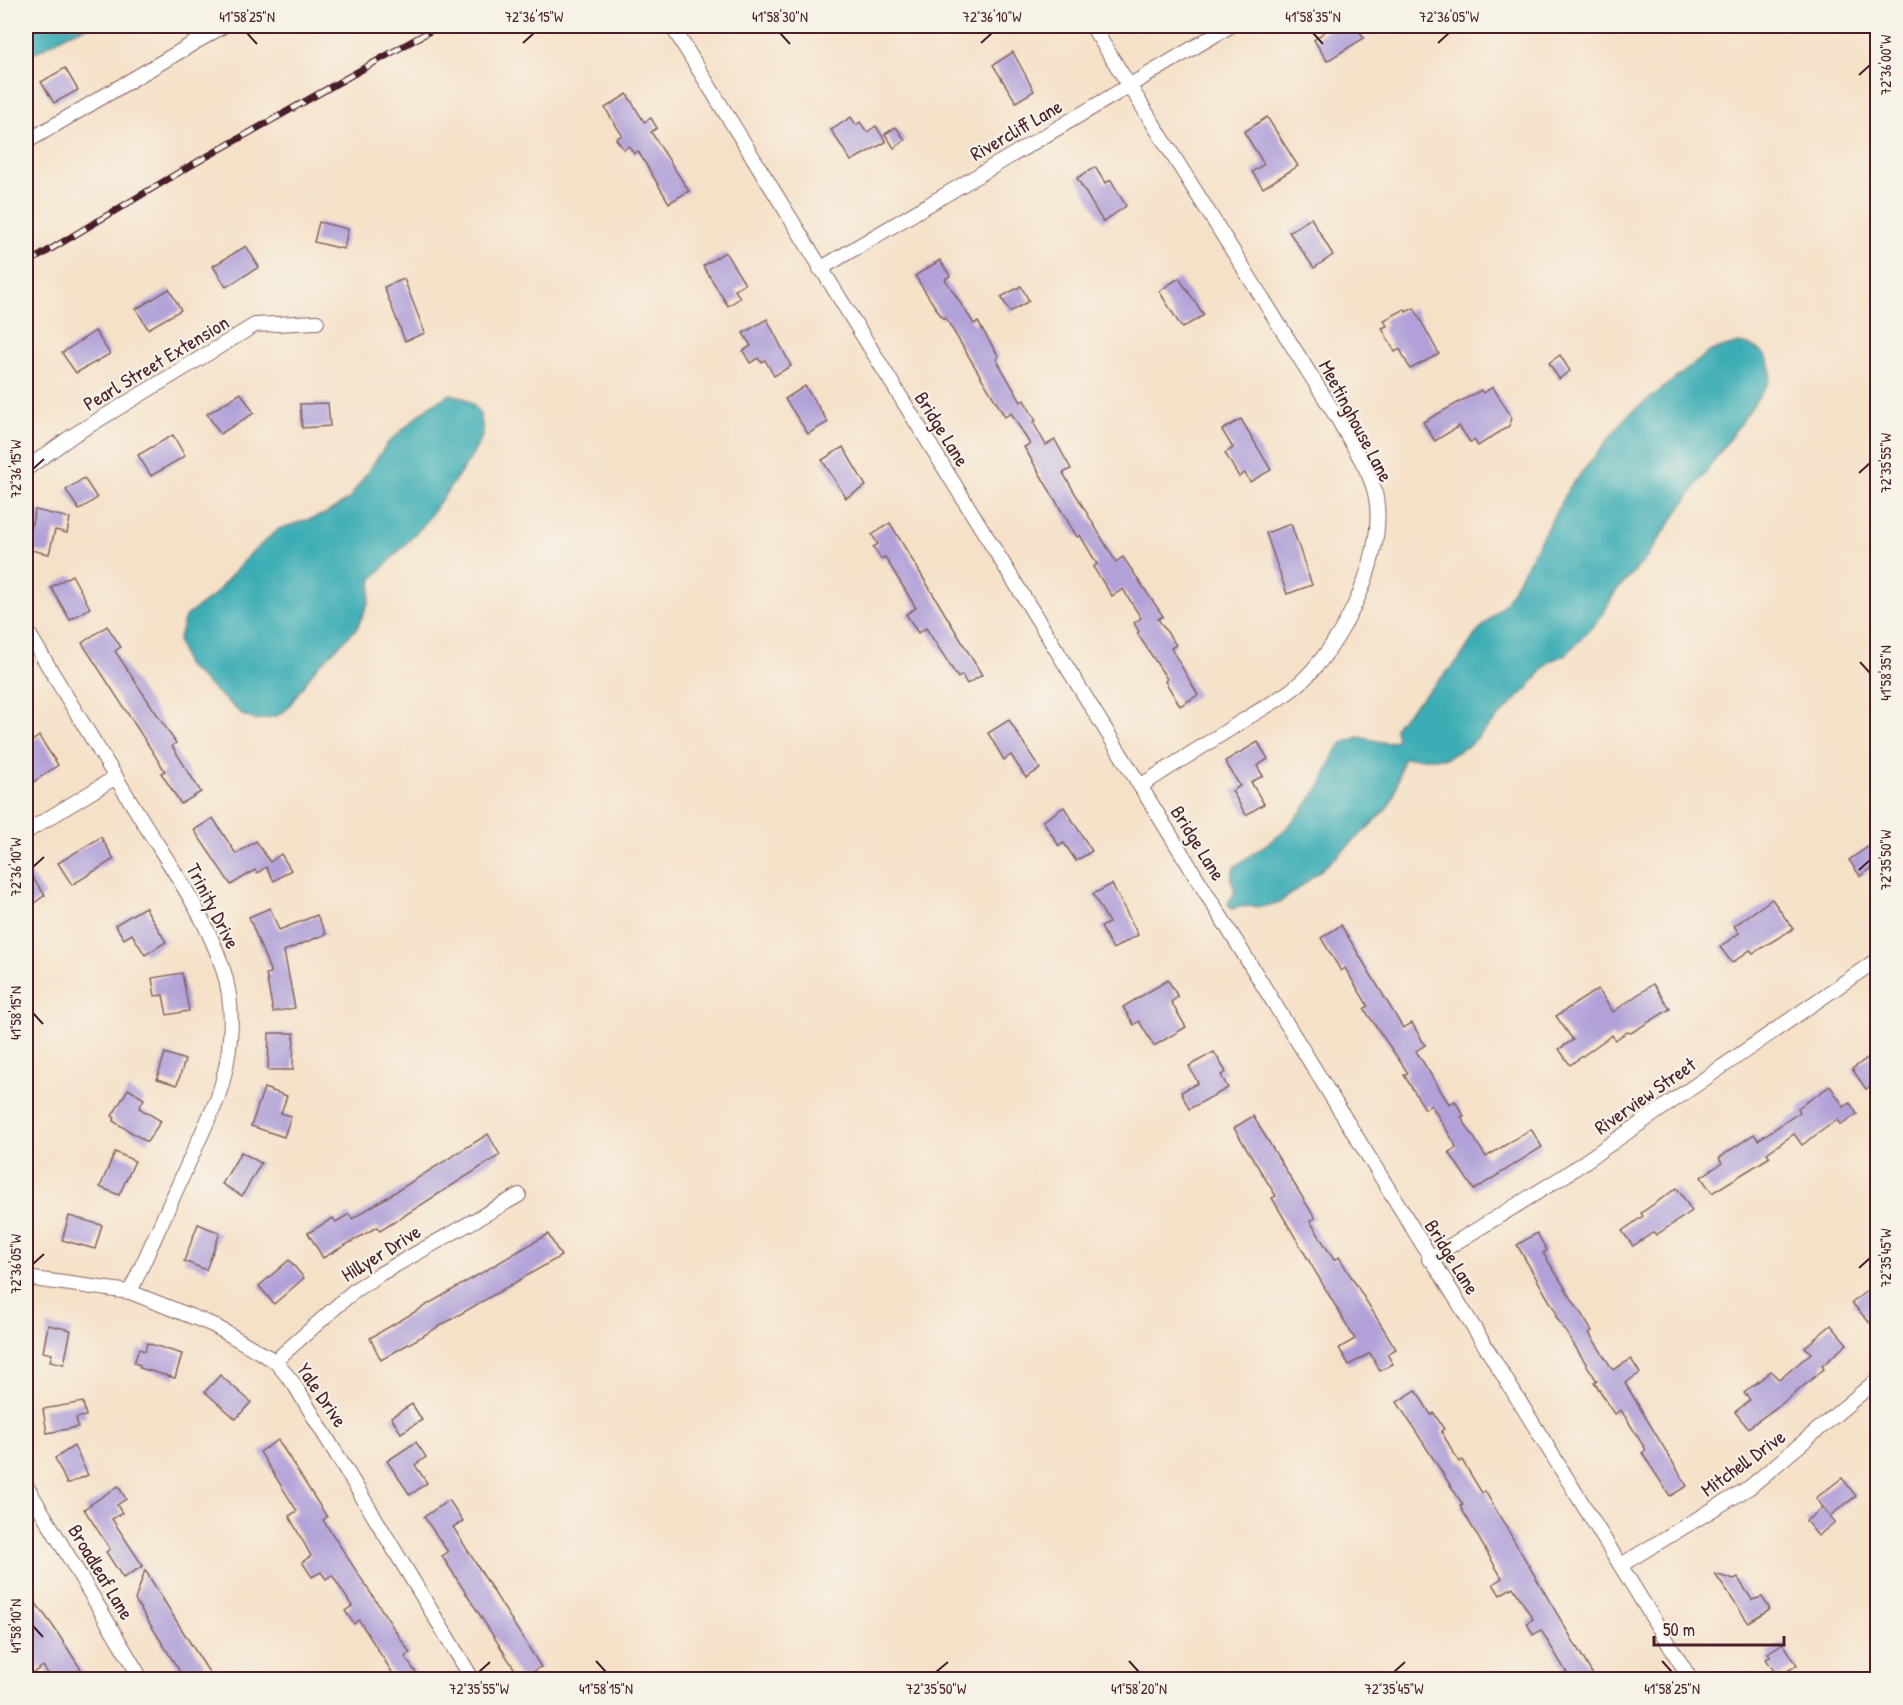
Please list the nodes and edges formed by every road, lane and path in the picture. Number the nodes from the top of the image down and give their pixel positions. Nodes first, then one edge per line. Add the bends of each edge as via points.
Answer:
1 (223, 26) edge
2 (672, 26) edge
3 (1092, 26) edge
4 (1230, 26) edge
5 (1130, 87) junction
6 (26, 142) edge
7 (820, 268) junction
8 (317, 322) dead end
9 (26, 469) edge
10 (26, 629) edge
11 (116, 777) junction
12 (1140, 786) junction
13 (26, 832) edge
14 (1878, 959) edge
15 (519, 1194) dead end
16 (1429, 1258) junction
17 (26, 1278) edge
18 (130, 1292) junction
19 (275, 1360) junction
20 (1878, 1379) edge
21 (26, 1485) edge
22 (1621, 1565) junction
23 (142, 1680) edge
24 (473, 1680) edge
25 (1691, 1680) edge

1 - 6 street
2 - 7 street, Bridge Lane
3 - 5 street, Meetinghouse Lane
4 - 5 street, Rivercliff Lane
5 - 7 street, Rivercliff Lane
5 - 12 street, Meetinghouse Lane via 1338,419 1372,484 1378,522 1367,572 1346,620 1323,657 1295,687
7 - 12 street, Bridge Lane
8 - 9 street, Pearl Street Extension via 255,325 72,436
10 - 11 street, Trinity Drive
11 - 13 street
11 - 18 street, Trinity Drive via 198,910 223,968 230,1014 227,1070 217,1100
12 - 16 street, Bridge Lane
14 - 16 street, Riverview Street via 1564,1176
15 - 19 street, Hillyer Drive via 355,1290
16 - 22 street, Bridge Lane
17 - 18 street, Yale Drive
18 - 19 street, Yale Drive via 213,1324
19 - 24 street, Yale Drive via 294,1384
20 - 22 street, Mitchell Drive via 1750,1487
21 - 23 street, Broadleaf Lane
22 - 25 street, Bridge Lane

